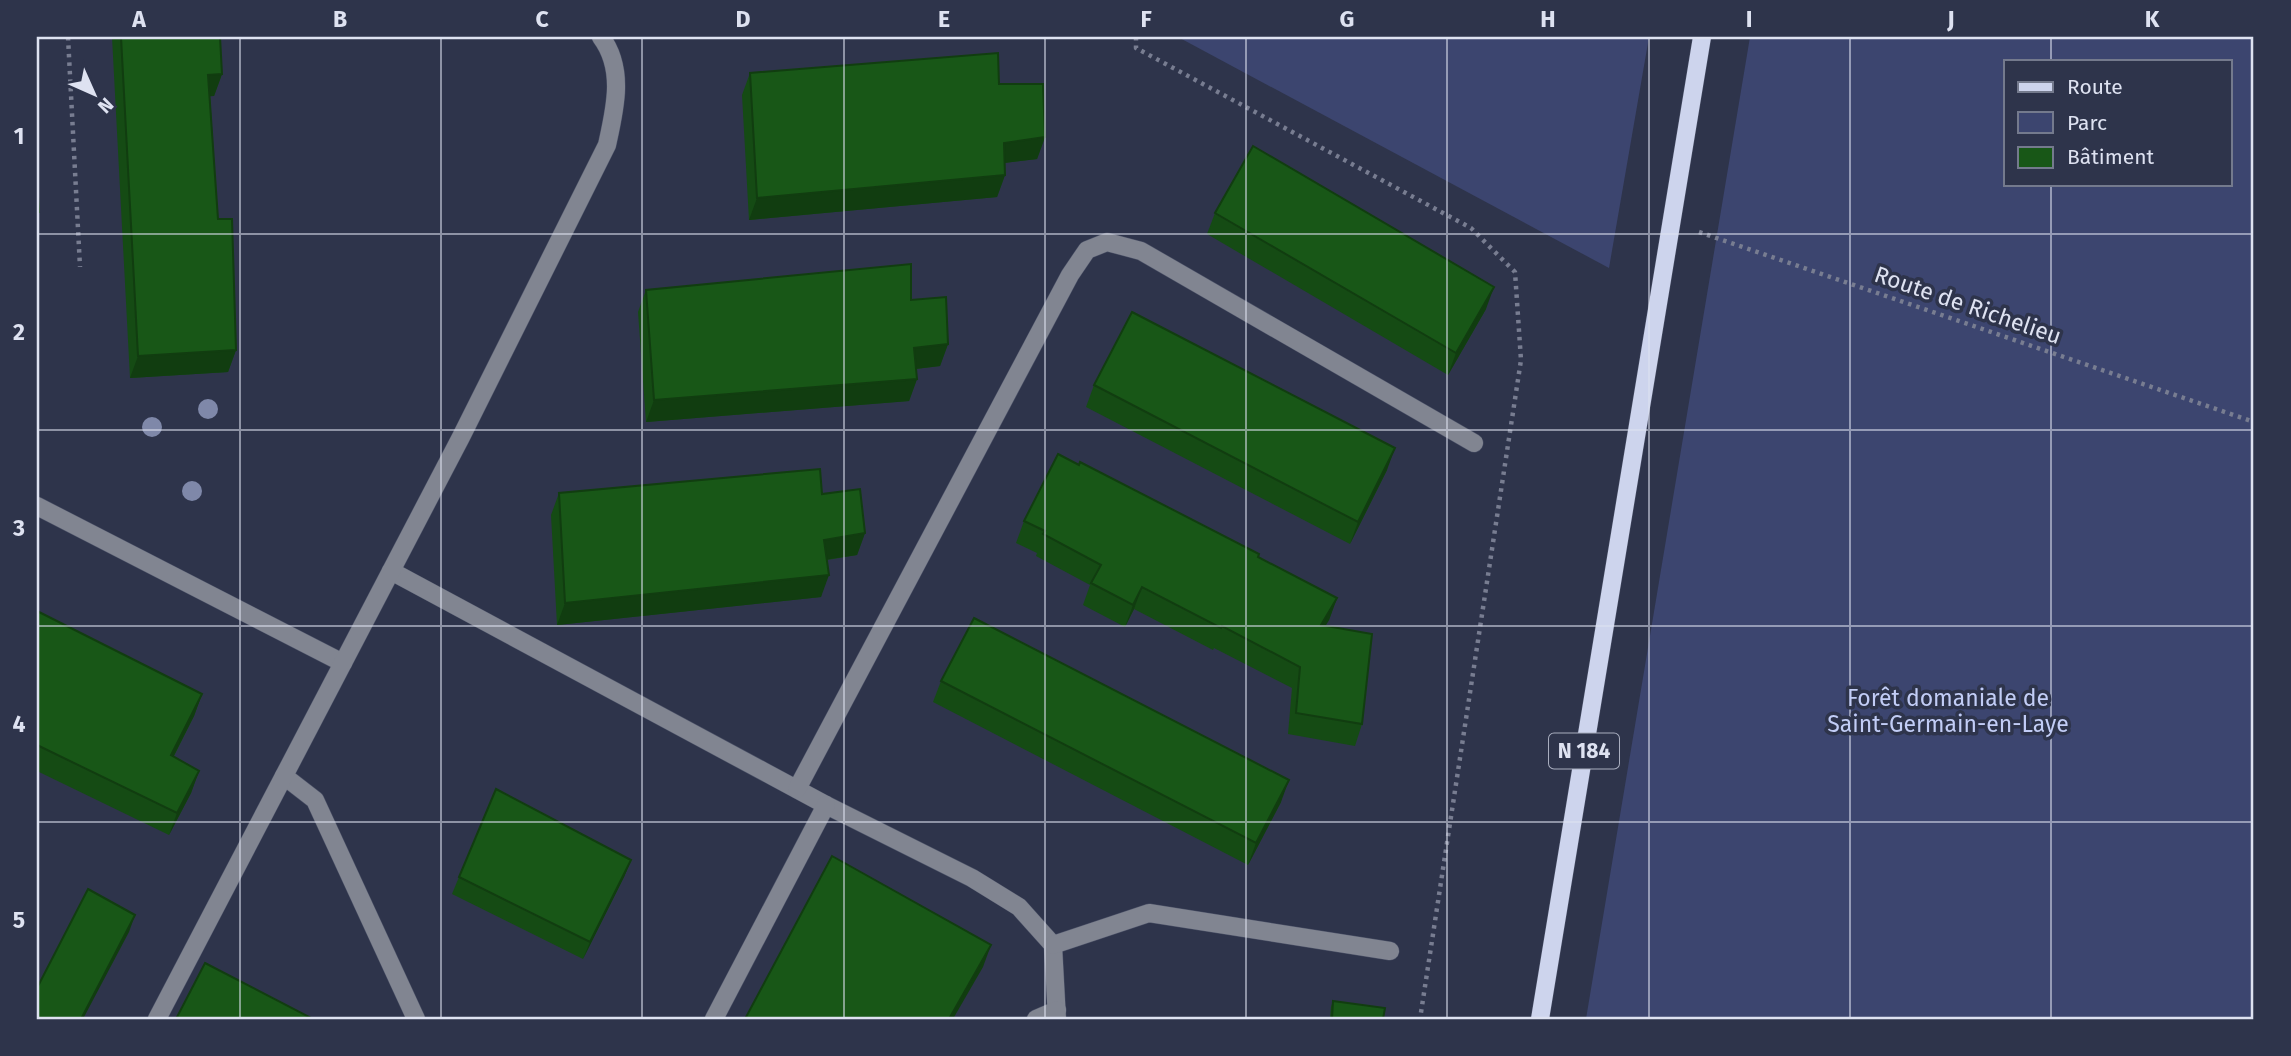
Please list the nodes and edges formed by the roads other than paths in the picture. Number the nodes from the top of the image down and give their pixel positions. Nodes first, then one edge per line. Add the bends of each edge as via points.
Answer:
1 (601, 37) edge
2 (1702, 37) edge
3 (1474, 443) dead end
4 (37, 506) edge
5 (391, 571) junction
6 (343, 663) junction
7 (284, 776) junction
8 (797, 789) junction
9 (826, 806) junction
10 (1053, 945) junction
11 (1390, 951) dead end
12 (1057, 1015) edge
13 (157, 1019) edge
14 (416, 1019) edge
15 (714, 1019) edge
16 (1036, 1019) edge
17 (1540, 1019) edge

1 - 5 lane via 609,48 618,93 607,145
2 - 17 main road, N 184
3 - 8 lane via 1141,251 1107,242 1087,250
4 - 6 lane
5 - 6 lane
5 - 8 lane
6 - 7 lane
7 - 13 lane
7 - 14 lane via 315,800
8 - 9 lane
9 - 10 lane via 972,878 1019,907
9 - 15 lane
10 - 11 lane via 1149,913
10 - 12 lane
12 - 16 lane

